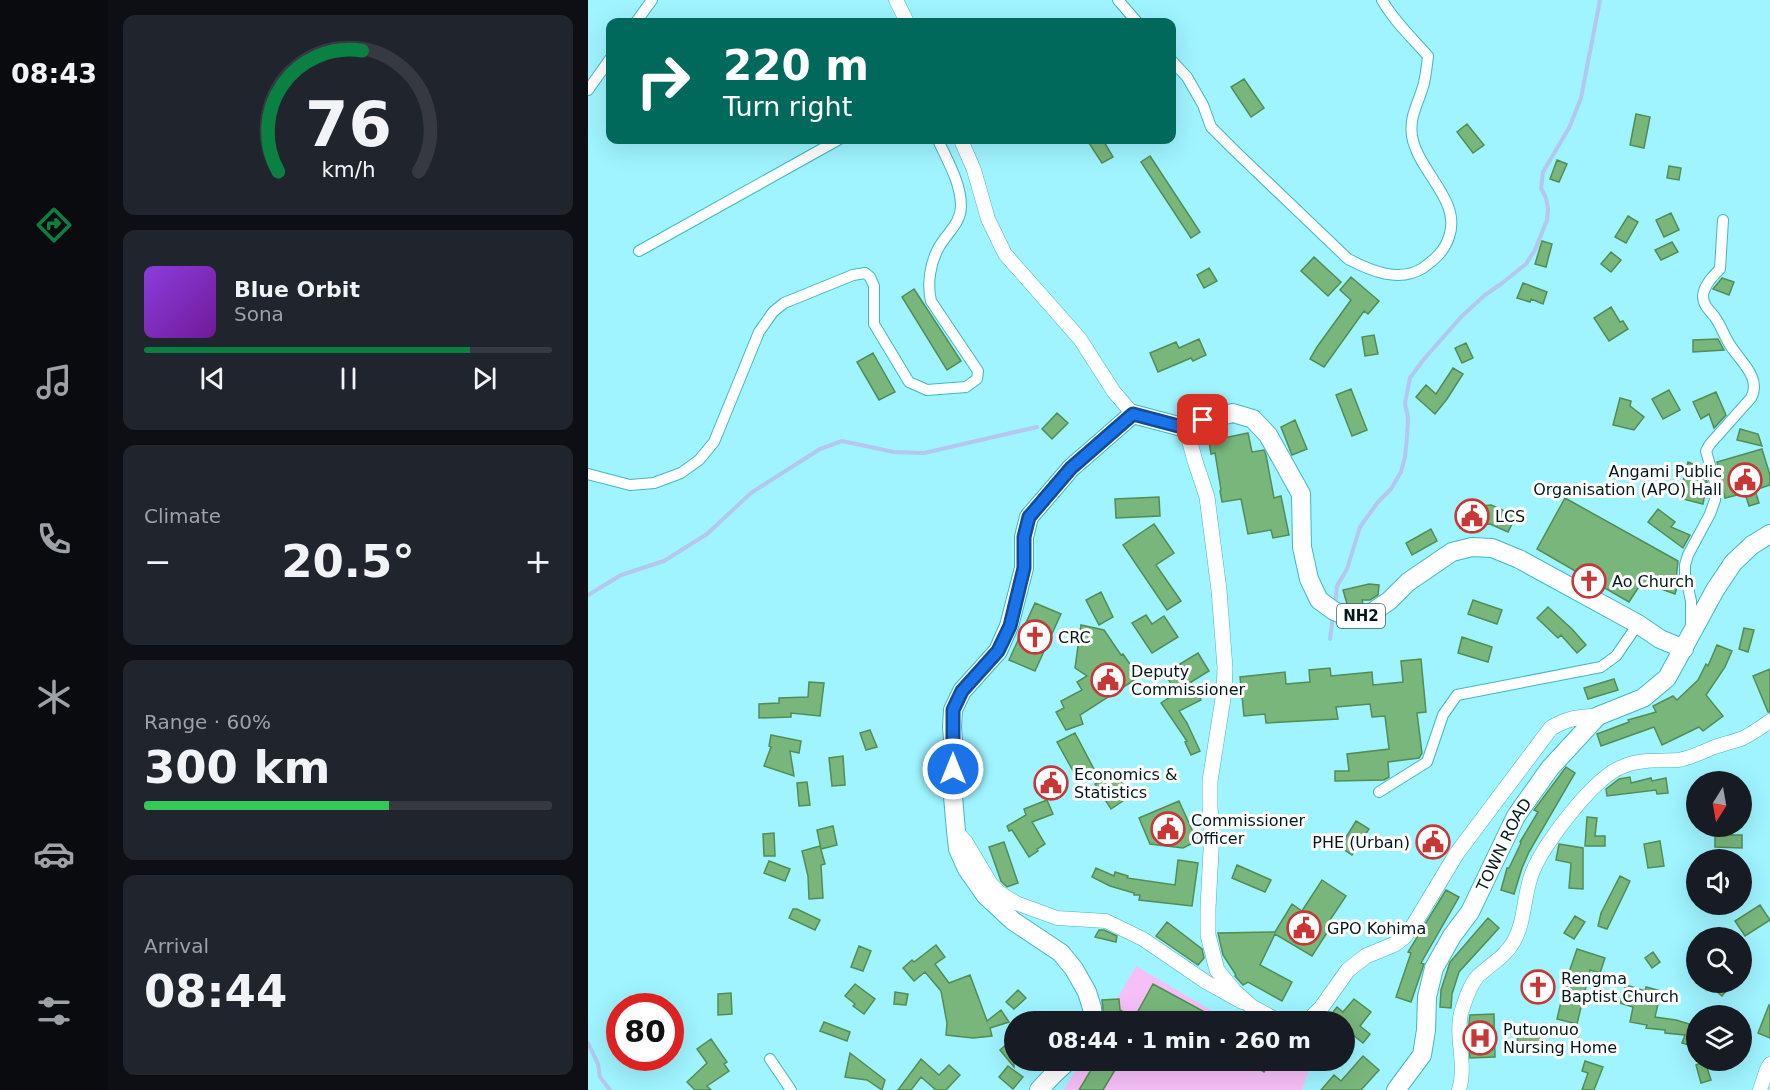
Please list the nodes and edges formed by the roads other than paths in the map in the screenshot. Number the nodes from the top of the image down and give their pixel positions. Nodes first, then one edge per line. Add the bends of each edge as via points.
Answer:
1 (652, 0) edge
2 (896, 0) edge
3 (1118, 0) edge
4 (1383, 0) edge
5 (639, 18) edge
6 (905, 18) edge
7 (1134, 18) edge
8 (606, 65) edge
9 (1176, 66) edge
10 (588, 90) edge
11 (831, 144) edge
12 (940, 144) edge
13 (963, 144) edge
14 (1723, 220) dead end
15 (639, 251) dead end
16 (1133, 414) junction
17 (1186, 428) junction
18 (588, 474) edge
19 (1770, 534) edge
20 (1638, 624) junction
21 (1684, 649) junction
22 (1598, 716) junction
23 (1770, 721) edge
24 (1379, 792) dead end
25 (956, 831) junction
26 (1252, 1007) junction
27 (1092, 1011) edge
28 (1259, 1011) edge
29 (1318, 1011) edge
30 (770, 1059) dead end
31 (1770, 1064) edge
32 (1057, 1071) edge
33 (791, 1090) edge
34 (1039, 1090) edge
35 (1396, 1090) edge
36 (1460, 1090) edge
37 (1760, 1090) edge

1 - 5 street
2 - 6 street
3 - 7 street
4 - 9 street via 1428,56 1424,86 1412,119 1413,138 1449,207 1453,227 1446,248 1419,270 1384,274 1348,260 1211,127 1203,105
8 - 10 street
11 - 15 street
12 - 18 street via 956,182 961,209 958,220 938,248 928,288 931,301 978,370 977,379 966,387 927,390 909,382 874,324 874,286 870,277 865,273 853,275 784,303 773,312 759,332 714,442 699,460 681,473 654,483 630,485
13 - 16 street via 988,219 1005,254 1080,339
14 - 21 street via 1720,269 1710,279 1703,297 1752,377 1755,392 1706,451 1715,483 1715,500 1688,555 1685,574 1692,612
16 - 17 highway
16 - 25 highway via 1071,468 1029,517 1024,537 1024,568 1010,626 998,651 962,691 953,710
17 - 20 highway, NH2 via 1233,413 1253,419 1268,435 1300,494 1302,547 1309,579 1319,600 1334,611 1351,618 1368,615 1452,552 1472,547 1492,548 1519,559
17 - 26 main road via 1207,497 1225,668 1210,781 1208,935 1217,970
19 - 21 highway, TOWN ROAD via 1733,563
20 - 21 highway, NH2
20 - 24 street via 1617,656 1601,667 1457,695 1443,715 1426,762
21 - 22 highway, TOWN ROAD via 1667,678 1643,698
22 - 29 main road via 1565,720 1551,728 1457,853 1404,937 1348,970
22 - 35 highway, TOWN ROAD via 1550,768 1516,816 1470,912 1434,968 1422,1055
23 - 36 street via 1745,737 1695,756 1624,766 1609,774 1570,813 1532,872 1514,940 1506,954 1470,988 1461,1016
25 - 26 street via 991,884 1016,903 1057,918 1106,921 1143,939 1206,982
25 - 27 highway via 958,849 967,869 986,896 1012,921 1061,953 1087,992
26 - 28 main road
30 - 33 street
31 - 37 street
32 - 34 highway

